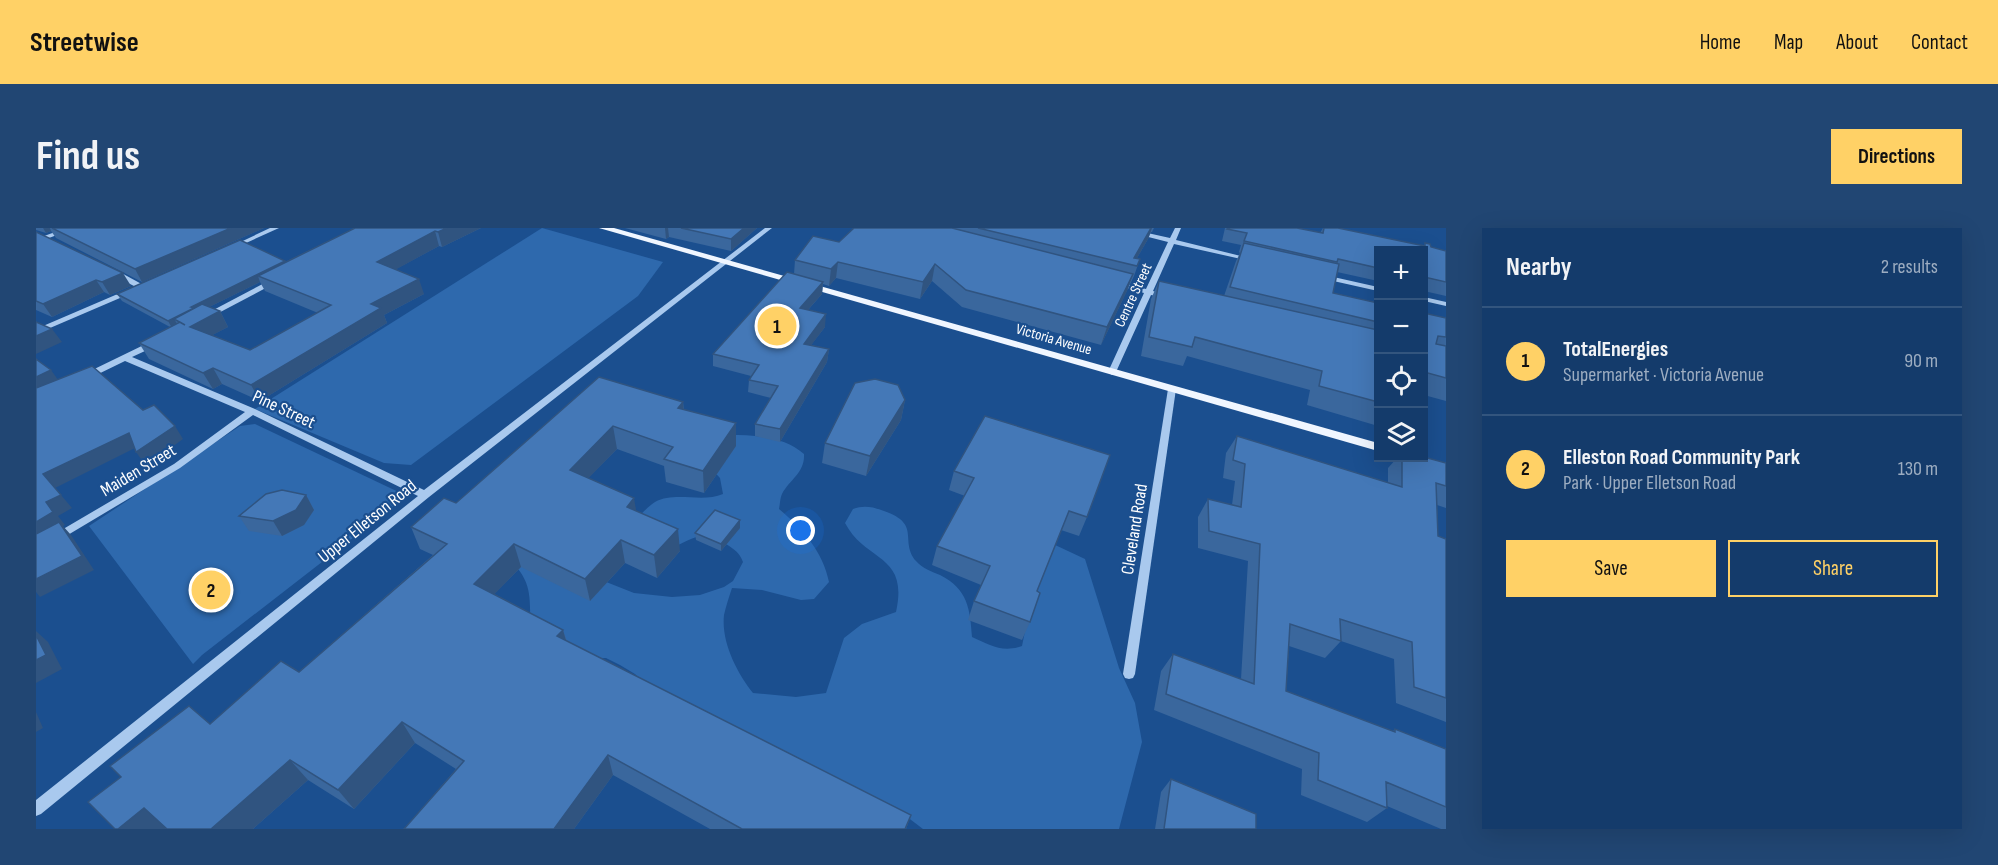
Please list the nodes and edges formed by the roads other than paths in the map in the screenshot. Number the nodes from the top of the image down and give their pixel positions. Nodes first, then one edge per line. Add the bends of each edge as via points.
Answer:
1 (72, 228) edge
2 (276, 228) edge
3 (604, 228) edge
4 (769, 228) edge
5 (1116, 228) edge
6 (1178, 228) edge
7 (620, 230) edge
8 (36, 233) edge
9 (45, 238) junction
10 (36, 241) edge
11 (1173, 241) junction
12 (54, 243) edge
13 (225, 251) edge
14 (1264, 262) edge
15 (722, 263) junction
16 (103, 267) edge
17 (1310, 273) edge
18 (281, 277) edge
19 (1104, 280) edge
20 (153, 282) edge
21 (142, 287) junction
22 (1374, 288) edge
23 (1149, 292) junction
24 (1172, 297) edge
25 (1428, 300) edge
26 (1446, 304) edge
27 (198, 320) edge
28 (36, 332) edge
29 (167, 336) edge
30 (126, 358) junction
31 (1112, 372) junction
32 (76, 382) edge
33 (1172, 389) junction
34 (252, 411) junction
35 (1374, 446) edge
36 (425, 495) junction
37 (36, 550) edge
38 (1129, 674) dead end
39 (36, 809) edge

1 - 9 street
2 - 13 street
3 - 7 main road, Victoria Avenue
4 - 15 street, Upper Elletson Road
5 - 11 street
6 - 11 street, Centre Street
7 - 15 main road, Victoria Avenue
8 - 9 street
9 - 10 street
9 - 12 street
11 - 14 street
11 - 23 street, Centre Street
15 - 31 main road, Victoria Avenue
15 - 36 street, Upper Elletson Road
16 - 21 street
17 - 22 street
18 - 27 street
19 - 23 street
20 - 21 street
21 - 28 street
23 - 24 street
23 - 31 street, Centre Street
25 - 26 street
29 - 30 street
30 - 32 street
30 - 34 street, Pine Street
31 - 33 main road, Victoria Avenue
33 - 35 main road, Victoria Avenue
33 - 38 street, Cleveland Road
34 - 36 street, Pine Street
34 - 37 street, Maiden Street via 177,466
36 - 39 street, Upper Elletson Road

